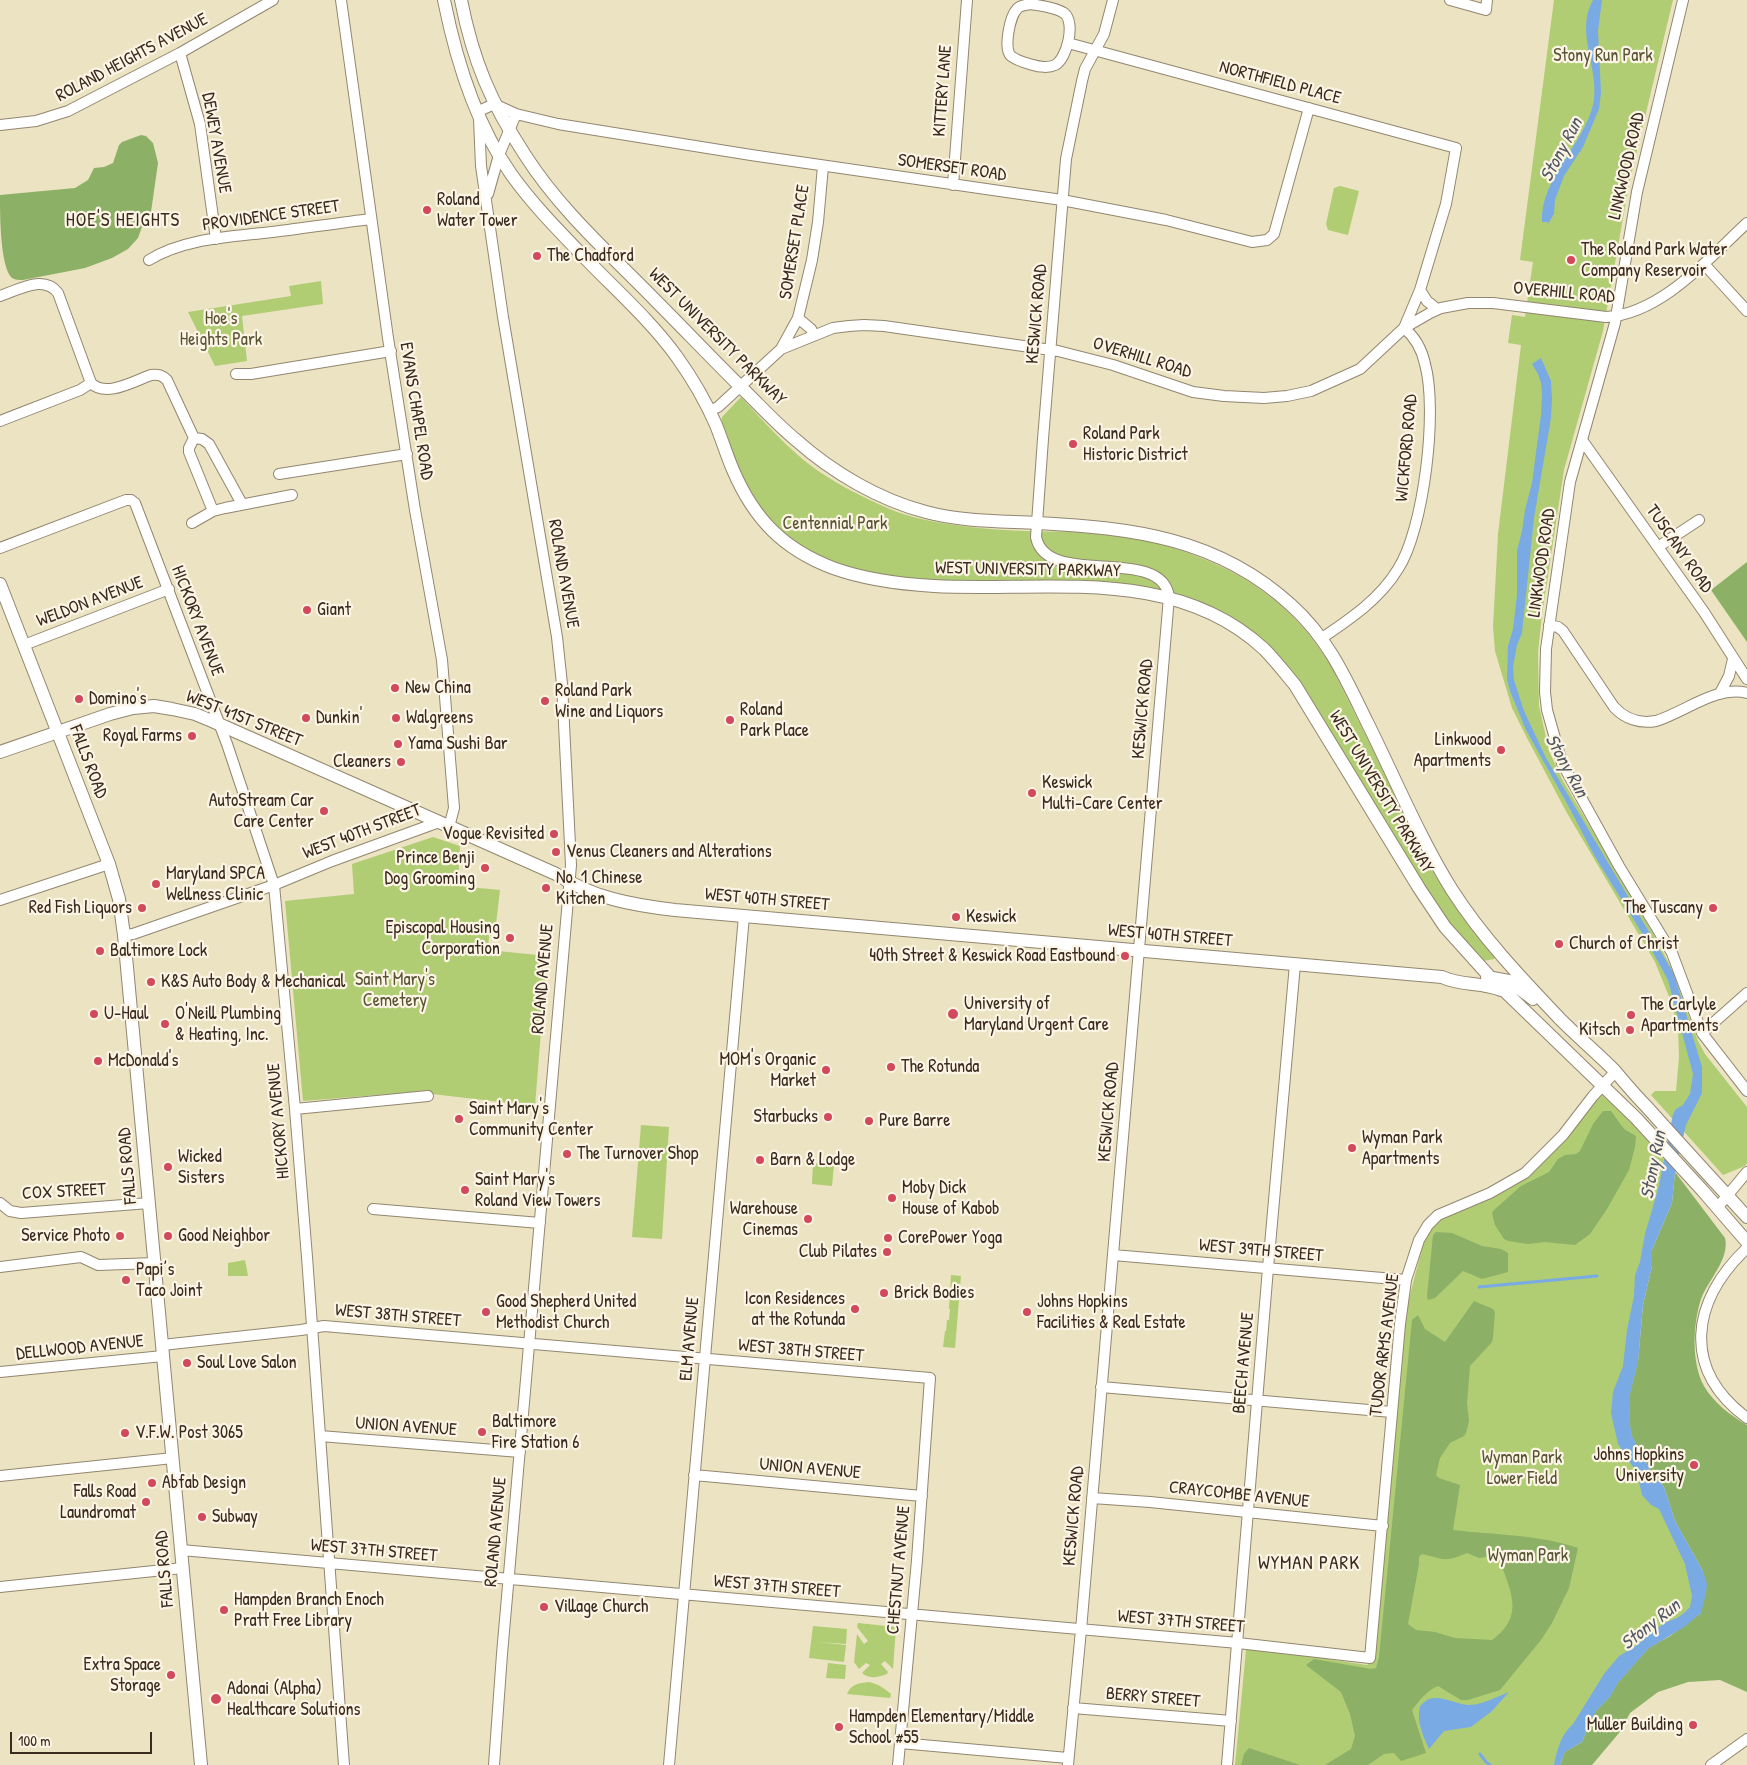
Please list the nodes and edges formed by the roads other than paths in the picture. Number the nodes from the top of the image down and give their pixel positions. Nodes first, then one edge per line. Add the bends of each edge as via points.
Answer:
1 (274, 0) edge
2 (341, 0) edge
3 (444, 0) edge
4 (461, 0) edge
5 (967, 0) edge
6 (1113, 0) edge
7 (1450, 0) edge
8 (1683, 0) edge
9 (1486, 5) edge
10 (1068, 43) junction
11 (1096, 51) junction
12 (180, 53) junction
13 (494, 104) junction
14 (1309, 108) junction
15 (516, 114) junction
16 (478, 115) junction
17 (0, 125) edge
18 (509, 130) junction
19 (499, 155) junction
20 (823, 166) junction
21 (953, 185) junction
22 (486, 199) junction
23 (1062, 200) junction
24 (371, 219) junction
25 (1747, 223) edge
26 (216, 239) junction
27 (149, 260) dead end
28 (1704, 264) junction
29 (1420, 290) junction
30 (0, 296) edge
31 (1437, 309) junction
32 (1747, 311) edge
33 (1616, 316) junction
34 (798, 318) junction
35 (1404, 328) junction
36 (814, 335) junction
37 (781, 350) junction
38 (1051, 350) junction
39 (390, 352) junction
40 (236, 374) dead end
41 (91, 383) junction
42 (740, 386) junction
43 (709, 412) junction
44 (0, 420) edge
45 (194, 438) junction
46 (1582, 440) junction
47 (407, 454) junction
48 (279, 474) dead end
49 (292, 495) dead end
50 (242, 504) junction
51 (214, 511) junction
52 (1699, 520) dead end
53 (192, 523) dead end
54 (1037, 523) junction
55 (1658, 547) junction
56 (0, 548) edge
57 (0, 585) edge
58 (168, 589) junction
59 (1169, 597) junction
60 (5, 609) edge
61 (1550, 625) junction
62 (1322, 638) junction
63 (24, 645) junction
64 (1733, 659) junction
65 (1747, 679) edge
66 (1720, 693) junction
67 (1747, 693) edge
68 (219, 724) junction
69 (58, 732) junction
70 (0, 752) edge
71 (444, 824) junction
72 (109, 864) junction
73 (569, 883) junction
74 (274, 885) junction
75 (0, 900) edge
76 (744, 916) junction
77 (124, 935) junction
78 (1140, 950) junction
79 (1295, 964) junction
80 (1442, 977) junction
81 (1490, 977) junction
82 (1503, 990) junction
83 (1747, 993) edge
84 (1561, 1020) junction
85 (1702, 1033) junction
86 (1615, 1072) junction
87 (1603, 1085) junction
88 (1747, 1091) edge
89 (428, 1096) dead end
90 (295, 1109) junction
91 (1747, 1172) edge
92 (1727, 1196) junction
93 (0, 1202) edge
94 (149, 1203) junction
95 (1717, 1208) junction
96 (373, 1209) dead end
97 (1747, 1217) edge
98 (540, 1223) junction
99 (1747, 1242) edge
100 (1747, 1248) edge
101 (1113, 1255) junction
102 (155, 1263) junction
103 (0, 1267) edge
104 (1268, 1268) junction
105 (1406, 1280) junction
106 (312, 1328) junction
107 (530, 1344) junction
108 (163, 1350) junction
109 (705, 1359) junction
110 (0, 1372) edge
111 (930, 1378) joint
112 (1101, 1387) junction
113 (1257, 1400) junction
114 (1392, 1412) junction
115 (1747, 1418) edge
116 (320, 1436) junction
117 (520, 1452) junction
118 (173, 1458) junction
119 (694, 1475) junction
120 (0, 1476) edge
121 (922, 1496) junction
122 (1092, 1498) junction
123 (1249, 1512) junction
124 (1383, 1526) junction
125 (181, 1550) junction
126 (329, 1563) junction
127 (183, 1568) junction
128 (509, 1579) junction
129 (0, 1587) edge
130 (684, 1595) junction
131 (912, 1615) junction
132 (1081, 1630) junction
133 (1238, 1643) junction
134 (1370, 1658) joint
135 (1073, 1708) junction
136 (1231, 1721) junction
137 (1747, 1739) edge
138 (900, 1743) junction
139 (1068, 1761) edge
140 (200, 1765) edge
141 (344, 1765) edge
142 (494, 1765) edge
143 (669, 1765) edge
144 (898, 1765) edge
145 (1227, 1765) edge
146 (1711, 1765) edge

1 - 12 street, ROLAND HEIGHTS AVENUE
2 - 24 street, EVANS CHAPEL ROAD
3 - 16 main road, ROLAND AVENUE via 458,58
4 - 13 main road via 472,47
5 - 21 street, KITTERY LANE
6 - 11 street, KESWICK ROAD
7 - 9 street
8 - 33 street, LINKWOOD ROAD via 1637,192
10 - 10 street via 1054,66 1036,66 1011,56 1007,43 1018,7 1031,4 1064,12 1070,22
10 - 11 street, NORTHFIELD PLACE
11 - 14 street, NORTHFIELD PLACE
11 - 23 street, KESWICK ROAD via 1085,69 1076,106
12 - 17 street, ROLAND HEIGHTS AVENUE via 68,111 36,121
12 - 26 street, DEWEY AVENUE via 200,124
13 - 15 street, SOMERSET ROAD
13 - 16 street
13 - 18 main road
14 - 23 street, SOMERSET ROAD via 1274,234 1267,240 1252,242 1166,220
14 - 29 street, NORTHFIELD PLACE via 1456,148 1446,204
15 - 18 street, ROLAND AVENUE
15 - 20 street, SOMERSET ROAD via 592,130
16 - 19 main road, WEST UNIVERSITY PARKWAY
16 - 22 street, ROLAND AVENUE
18 - 19 street, ROLAND AVENUE
18 - 42 main road, WEST UNIVERSITY PARKWAY via 558,201
19 - 22 street, ROLAND AVENUE
19 - 43 main road, WEST UNIVERSITY PARKWAY via 536,206 664,340 689,375
20 - 21 street, SOMERSET ROAD
20 - 34 street, SOMERSET PLACE via 812,260
21 - 23 street, SOMERSET ROAD
22 - 73 street, ROLAND AVENUE via 502,317 557,637 568,790
23 - 38 street, KESWICK ROAD
24 - 26 street, PROVIDENCE STREET
24 - 39 street, EVANS CHAPEL ROAD
25 - 28 street, OVERHILL ROAD
26 - 27 street, PROVIDENCE STREET via 179,246
28 - 32 street
28 - 33 street, OVERHILL ROAD via 1653,302
29 - 31 street
29 - 35 street
30 - 41 street via 41,283 50,285 58,293
31 - 33 street, OVERHILL ROAD via 1486,302
31 - 35 street, OVERHILL ROAD
33 - 46 street, LINKWOOD ROAD
34 - 36 street
34 - 37 street, SOMERSET PLACE
35 - 38 street, OVERHILL ROAD via 1360,369 1311,392 1270,397 1193,392 1113,365
35 - 62 street, WICKFORD ROAD via 1412,334 1419,348 1429,390 1424,489 1415,526 1406,556 1383,589
36 - 37 street, OVERHILL ROAD
36 - 38 street, OVERHILL ROAD via 833,328 864,324
37 - 42 street, OVERHILL ROAD
38 - 54 street, KESWICK ROAD
39 - 40 street
39 - 47 street, EVANS CHAPEL ROAD
41 - 44 street
41 - 45 street via 108,389 151,375 164,377
42 - 43 street, OVERHILL ROAD
42 - 54 main road, WEST UNIVERSITY PARKWAY via 812,454 889,499 924,512 964,520
43 - 59 main road, WEST UNIVERSITY PARKWAY via 742,488 758,514 789,546 831,567 869,578 918,585 1090,586
45 - 50 street via 209,444
45 - 51 street via 190,452
46 - 55 street, TUSCANY ROAD
46 - 61 street, LINKWOOD ROAD via 1563,522
47 - 48 street
47 - 71 street, EVANS CHAPEL ROAD via 446,686 454,808
49 - 50 street
50 - 51 street
51 - 53 street
52 - 55 street
54 - 59 street, KESWICK ROAD via 1038,544 1048,555 1067,562 1154,576 1163,582
54 - 62 main road, WEST UNIVERSITY PARKWAY via 1125,530 1189,545 1233,564 1269,587 1303,616
55 - 64 street, TUSCANY ROAD
56 - 58 street, HICKORY AVENUE via 130,500 135,503
57 - 60 main road, FALLS ROAD
58 - 63 street, WELDON AVENUE
58 - 68 street, HICKORY AVENUE
59 - 78 street, KESWICK ROAD
59 - 81 main road, WEST UNIVERSITY PARKWAY via 1234,626 1276,662 1320,724 1434,912
60 - 63 main road, FALLS ROAD
61 - 66 street via 1563,631 1614,707 1627,718 1656,721
61 - 85 street, LINKWOOD ROAD via 1545,670 1547,710 1562,763 1672,952
62 - 84 main road, WEST UNIVERSITY PARKWAY via 1346,679 1451,889 1492,944
63 - 69 main road, FALLS ROAD
64 - 65 street, TUSCANY ROAD
64 - 66 street
66 - 67 street
68 - 69 main road, WEST 41ST STREET via 189,712 154,706 122,710
68 - 71 main road, WEST 41ST STREET
68 - 74 street, HICKORY AVENUE
69 - 70 main road, WEST 41ST STREET
69 - 72 main road, FALLS ROAD
71 - 73 main road, WEST 40TH STREET via 556,874
71 - 74 street, WEST 40TH STREET via 332,861
72 - 75 street
72 - 77 main road, FALLS ROAD
73 - 76 main road, WEST 40TH STREET via 600,896 632,904
73 - 98 street, ROLAND AVENUE
74 - 77 street, WEST 40TH STREET
74 - 90 street, HICKORY AVENUE
76 - 78 main road, WEST 40TH STREET
76 - 109 street, ELM AVENUE
77 - 94 main road, FALLS ROAD
78 - 79 main road, WEST 40TH STREET
78 - 101 street, KESWICK ROAD
79 - 80 main road, WEST 40TH STREET
79 - 104 street, BEECH AVENUE
80 - 81 main road, WEST 40TH STREET via 1453,974
80 - 82 main road, WEST 40TH STREET via 1452,982
81 - 82 main road, WEST UNIVERSITY PARKWAY
81 - 84 main road, WEST 40TH STREET via 1515,984
82 - 87 main road, WEST UNIVERSITY PARKWAY
83 - 85 street
84 - 86 main road, WEST UNIVERSITY PARKWAY
85 - 88 street, LINKWOOD ROAD
86 - 87 street, TUDOR ARMS AVENUE
86 - 92 main road, WEST UNIVERSITY PARKWAY
87 - 95 main road, WEST UNIVERSITY PARKWAY
87 - 105 street, TUDOR ARMS AVENUE via 1526,1173 1490,1193 1438,1215 1419,1240
89 - 90 street
90 - 106 street, HICKORY AVENUE
91 - 92 street
92 - 95 street
92 - 97 main road, WEST UNIVERSITY PARKWAY
93 - 94 street, COX STREET via 10,1211 21,1213
94 - 102 main road, FALLS ROAD
95 - 99 main road, WEST UNIVERSITY PARKWAY
96 - 98 street
98 - 107 street, ROLAND AVENUE
100 - 115 street via 1723,1275 1711,1297 1702,1325 1701,1342 1710,1378 1730,1406
101 - 104 street, WEST 39TH STREET
101 - 112 street, KESWICK ROAD
102 - 103 street via 98,1265 81,1257
102 - 108 main road, FALLS ROAD
104 - 105 street, WEST 39TH STREET
104 - 113 street, BEECH AVENUE
105 - 114 street, TUDOR ARMS AVENUE
106 - 107 street, WEST 38TH STREET via 334,1326
106 - 108 street, WEST 38TH STREET
106 - 116 street, HICKORY AVENUE
107 - 109 street, WEST 38TH STREET
107 - 117 street, ROLAND AVENUE
108 - 110 street, DELLWOOD AVENUE
108 - 118 main road, FALLS ROAD
109 - 111 street, WEST 38TH STREET
109 - 119 street, ELM AVENUE
111 - 121 street, CHESTNUT AVENUE
112 - 113 street
112 - 122 street, KESWICK ROAD
113 - 114 street
113 - 123 street, BEECH AVENUE
114 - 124 street, TUDOR ARMS AVENUE
116 - 117 street, UNION AVENUE
116 - 126 street, HICKORY AVENUE
117 - 128 street, ROLAND AVENUE
118 - 120 street
118 - 125 main road, FALLS ROAD
119 - 121 street, UNION AVENUE
119 - 130 street, ELM AVENUE
121 - 131 street, CHESTNUT AVENUE
122 - 123 street, CRAYCOMBE AVENUE
122 - 132 street, KESWICK ROAD
123 - 124 street, CRAYCOMBE AVENUE
123 - 133 street, BEECH AVENUE
124 - 134 street, TUDOR ARMS AVENUE
125 - 126 street, WEST 37TH STREET
125 - 127 main road, FALLS ROAD
126 - 128 street, WEST 37TH STREET
126 - 141 street, HICKORY AVENUE
127 - 129 street
127 - 140 main road, FALLS ROAD
128 - 130 street, WEST 37TH STREET
128 - 142 street, ROLAND AVENUE
130 - 131 street, WEST 37TH STREET
130 - 143 street, ELM AVENUE
131 - 132 street, WEST 37TH STREET
131 - 138 street, CHESTNUT AVENUE
132 - 133 street, WEST 37TH STREET
132 - 135 street, KESWICK ROAD
133 - 134 street, WEST 37TH STREET
133 - 136 street, BEECH AVENUE
135 - 136 street, BERRY STREET
135 - 139 street, KESWICK ROAD
136 - 145 street, BEECH AVENUE
137 - 146 street
138 - 139 street
138 - 144 street, CHESTNUT AVENUE

